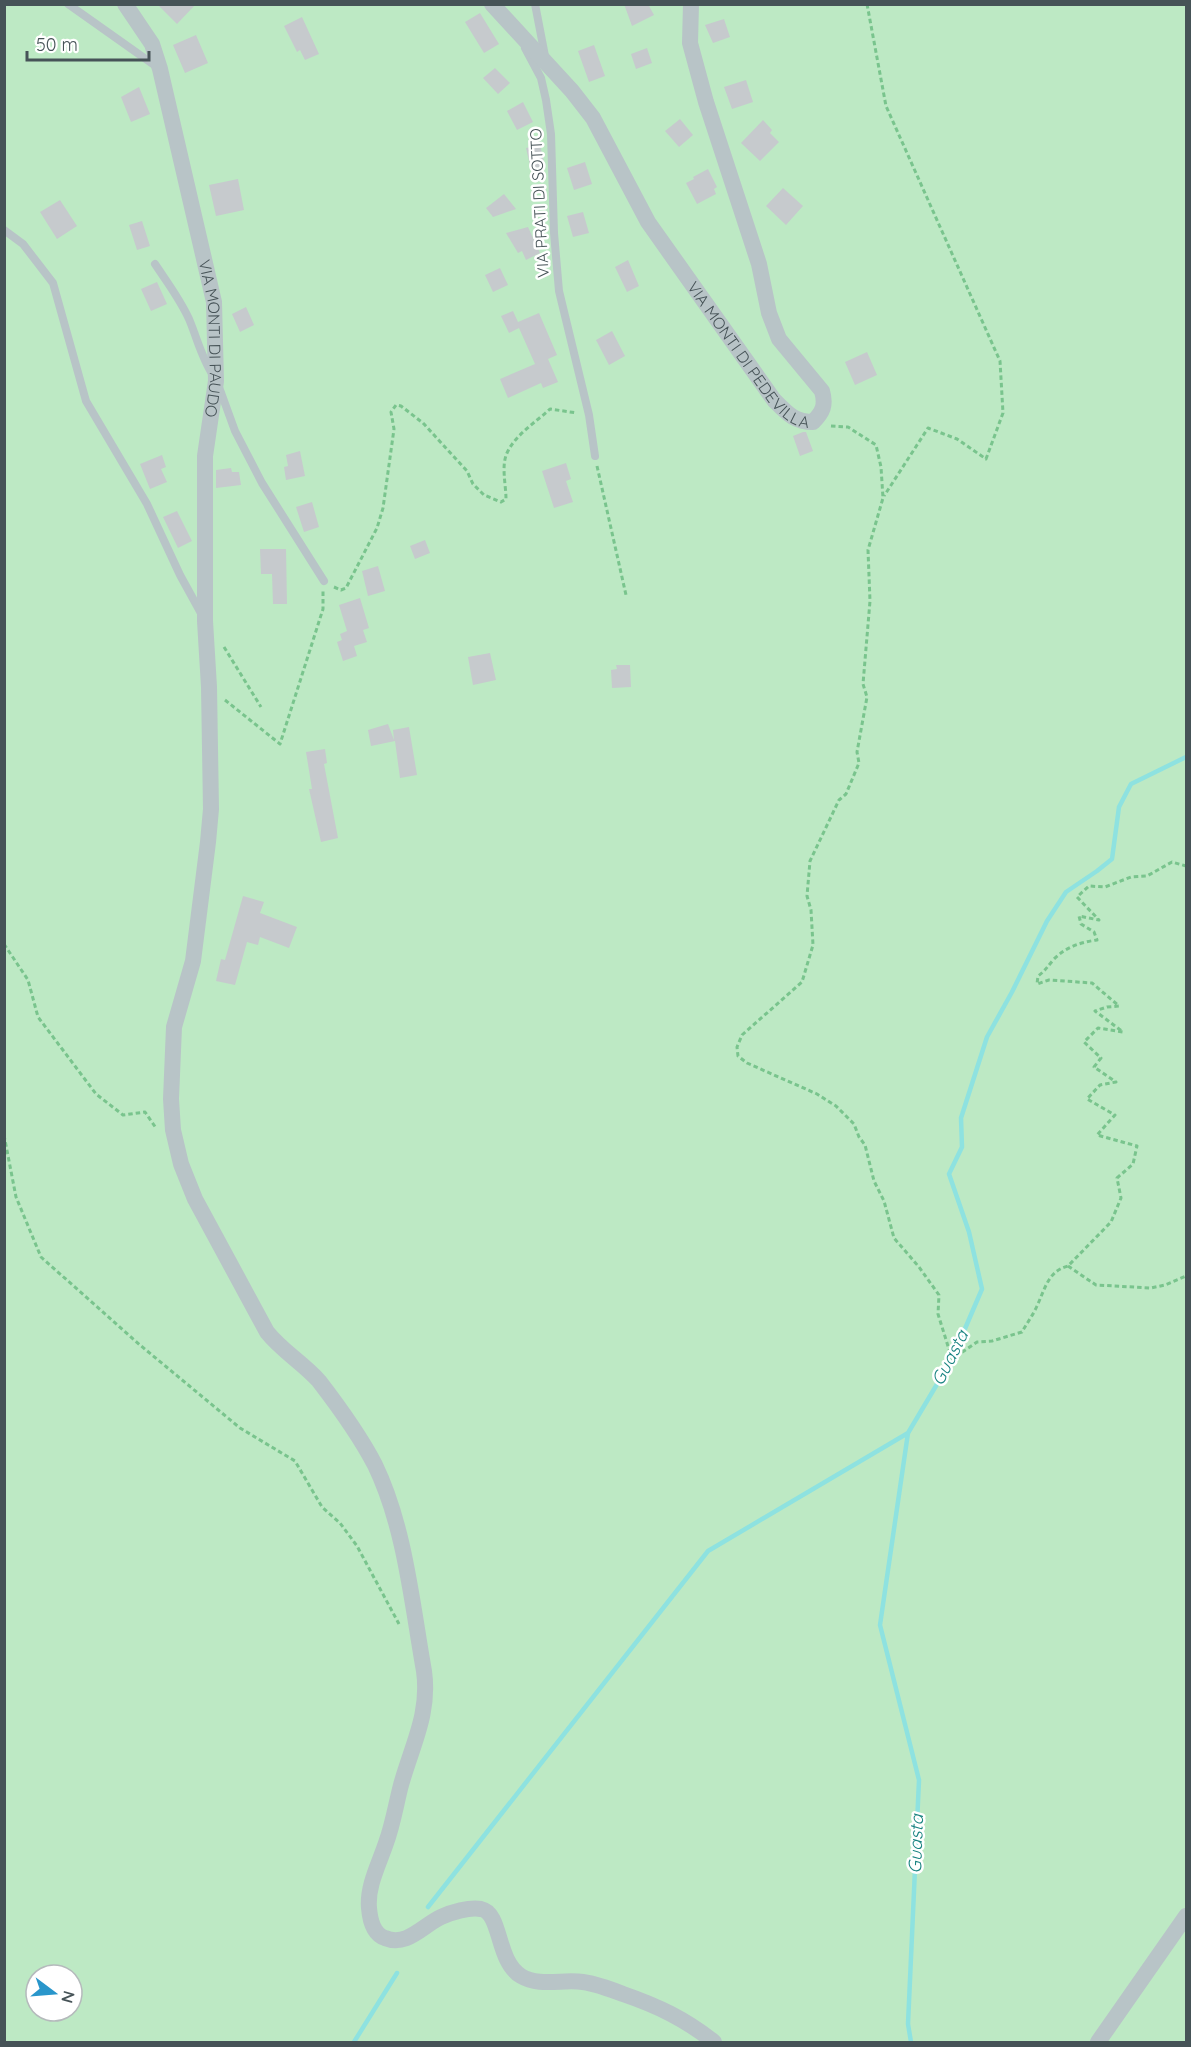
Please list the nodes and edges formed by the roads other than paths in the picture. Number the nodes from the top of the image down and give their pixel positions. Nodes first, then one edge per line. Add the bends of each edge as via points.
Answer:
1 (68, 4) edge
2 (125, 4) edge
3 (492, 4) edge
4 (535, 4) edge
5 (691, 4) edge
6 (515, 29) junction
7 (546, 63) junction
8 (160, 69) junction
9 (4, 230) edge
10 (155, 264) dead end
11 (216, 381) junction
12 (595, 456) road end
13 (324, 581) road end
14 (205, 621) junction
15 (1186, 1916) edge
16 (714, 2043) edge
17 (1098, 2043) edge

1 - 8 lane
2 - 8 street, VIA MONTI DI PAUDO via 152,44
3 - 6 street
4 - 7 lane
5 - 7 street, VIA MONTI DI PEDEVILLA via 690,42 759,264 769,313 779,339 822,392 825,402 822,413 813,422 791,417 774,400 648,222 593,118
6 - 7 street, VIA MONTI DI PEDEVILLA
6 - 12 lane, VIA PRATI DI SOTTO via 541,78 546,100 559,291
8 - 11 street, VIA MONTI DI PAUDO via 214,302
9 - 14 lane via 23,244 53,283 86,401 147,504
10 - 11 lane via 188,316
11 - 13 lane via 235,431 262,483
11 - 14 street, VIA MONTI DI PAUDO via 206,456
14 - 16 street, VIA MONTI DI PAUDO via 209,687 208,842 193,961 174,1027 173,1130 195,1199 267,1332 319,1381 367,1450 398,1532 426,1696 369,1896 371,1922 380,1936 395,1942 409,1938 444,1916 483,1909 494,1919 504,1954 518,1974 537,1982 578,1981 608,1989 677,2015
15 - 17 street

